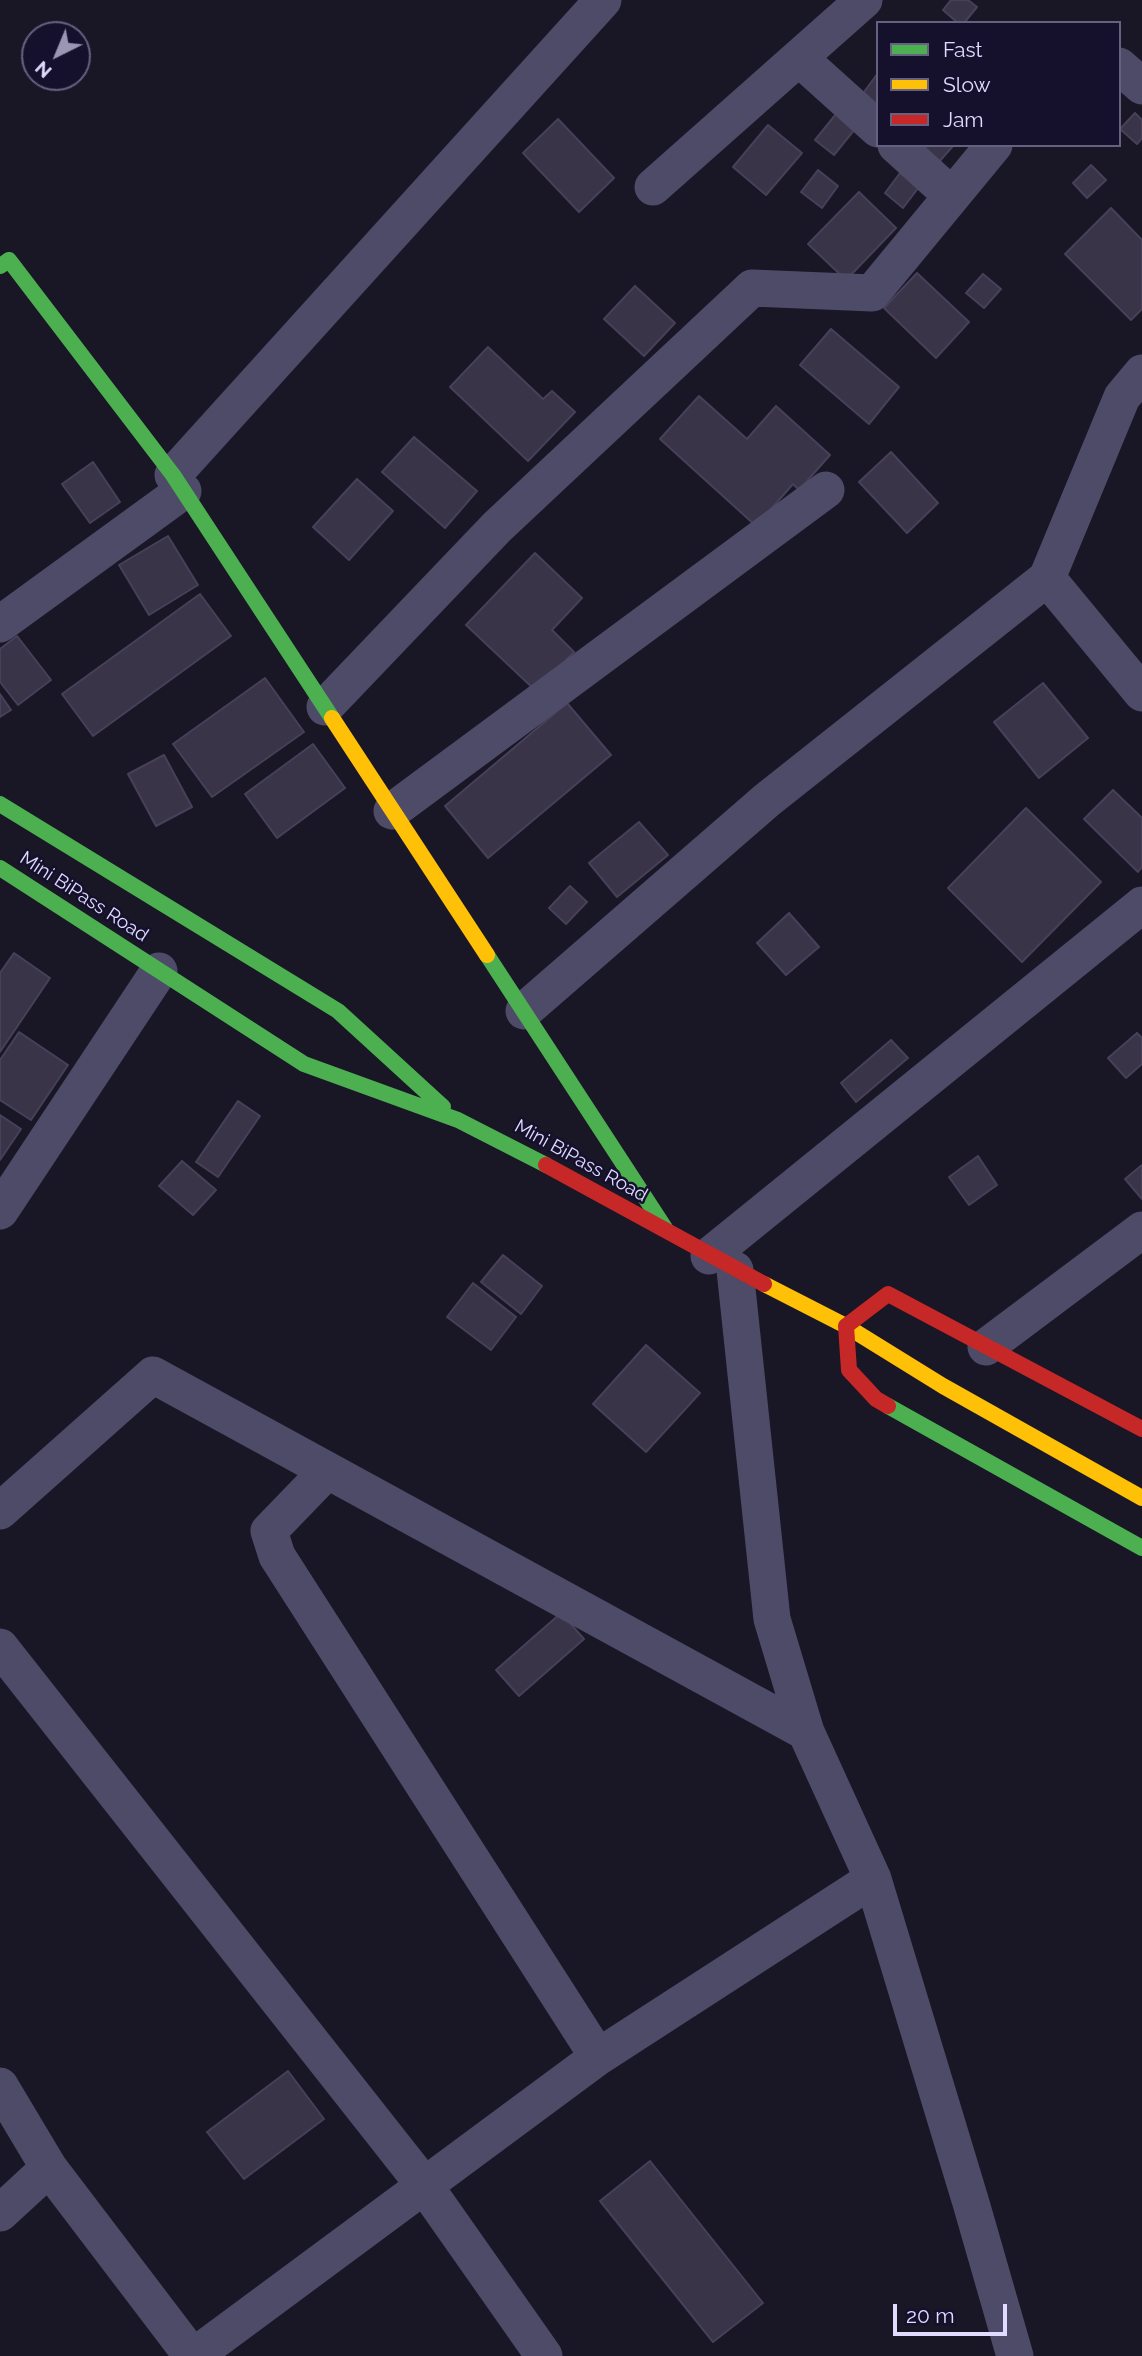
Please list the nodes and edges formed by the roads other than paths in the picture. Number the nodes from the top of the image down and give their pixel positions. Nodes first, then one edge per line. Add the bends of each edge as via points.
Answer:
1 (603, 0) edge
2 (864, 0) edge
3 (799, 58) junction
4 (1121, 67) edge
5 (1142, 86) edge
6 (876, 127) edge
7 (898, 147) edge
8 (992, 147) edge
9 (653, 187) dead end
10 (951, 195) junction
11 (3, 257) edge
12 (1142, 373) edge
13 (178, 483) junction
14 (826, 490) dead end
15 (1047, 578) junction
16 (0, 624) edge
17 (1142, 693) edge
18 (325, 707) junction
19 (0, 804) edge
20 (392, 811) junction
21 (0, 868) edge
22 (1142, 905) edge
23 (159, 971) junction
24 (524, 1011) junction
25 (458, 1120) junction
26 (0, 1211) edge
27 (1142, 1230) edge
28 (668, 1233) junction
29 (722, 1263) junction
30 (845, 1326) junction
31 (986, 1347) junction
32 (1142, 1429) edge
33 (327, 1471) junction
34 (1142, 1497) edge
35 (0, 1511) edge
36 (1142, 1548) edge
37 (0, 1647) edge
38 (806, 1732) junction
39 (873, 1879) junction
40 (598, 2057) junction
41 (0, 2086) edge
42 (50, 2168) junction
43 (424, 2185) junction
44 (0, 2213) edge
45 (193, 2356) edge
46 (544, 2356) edge
47 (1015, 2356) edge

1 - 13 street
2 - 3 street
3 - 6 street
3 - 9 street
4 - 5 street
7 - 10 street
8 - 10 street
10 - 18 street via 872,293 752,288 497,527
11 - 13 street
12 - 15 street via 1122,397
13 - 16 street
13 - 18 street
14 - 20 street
15 - 17 street
15 - 24 street via 767,800
18 - 20 street
19 - 25 street via 338,1011
20 - 24 street
21 - 23 street, Mini BiPass Road
22 - 29 street
23 - 25 street, Mini BiPass Road via 304,1064
23 - 26 street
24 - 28 street
25 - 28 street, Mini BiPass Road
27 - 31 street
28 - 29 street, Mini BiPass Road
29 - 30 street, Mini BiPass Road
29 - 38 street via 772,1619
30 - 31 street via 888,1294
30 - 34 street, Mini BiPass Road
30 - 36 street via 849,1370 876,1399
31 - 32 street
33 - 35 street via 153,1375
33 - 38 street
33 - 40 street via 269,1531 277,1556
37 - 43 street
38 - 39 street
39 - 40 street
39 - 47 street
40 - 43 street
41 - 42 street
42 - 44 street
42 - 45 street
43 - 45 street
43 - 46 street

